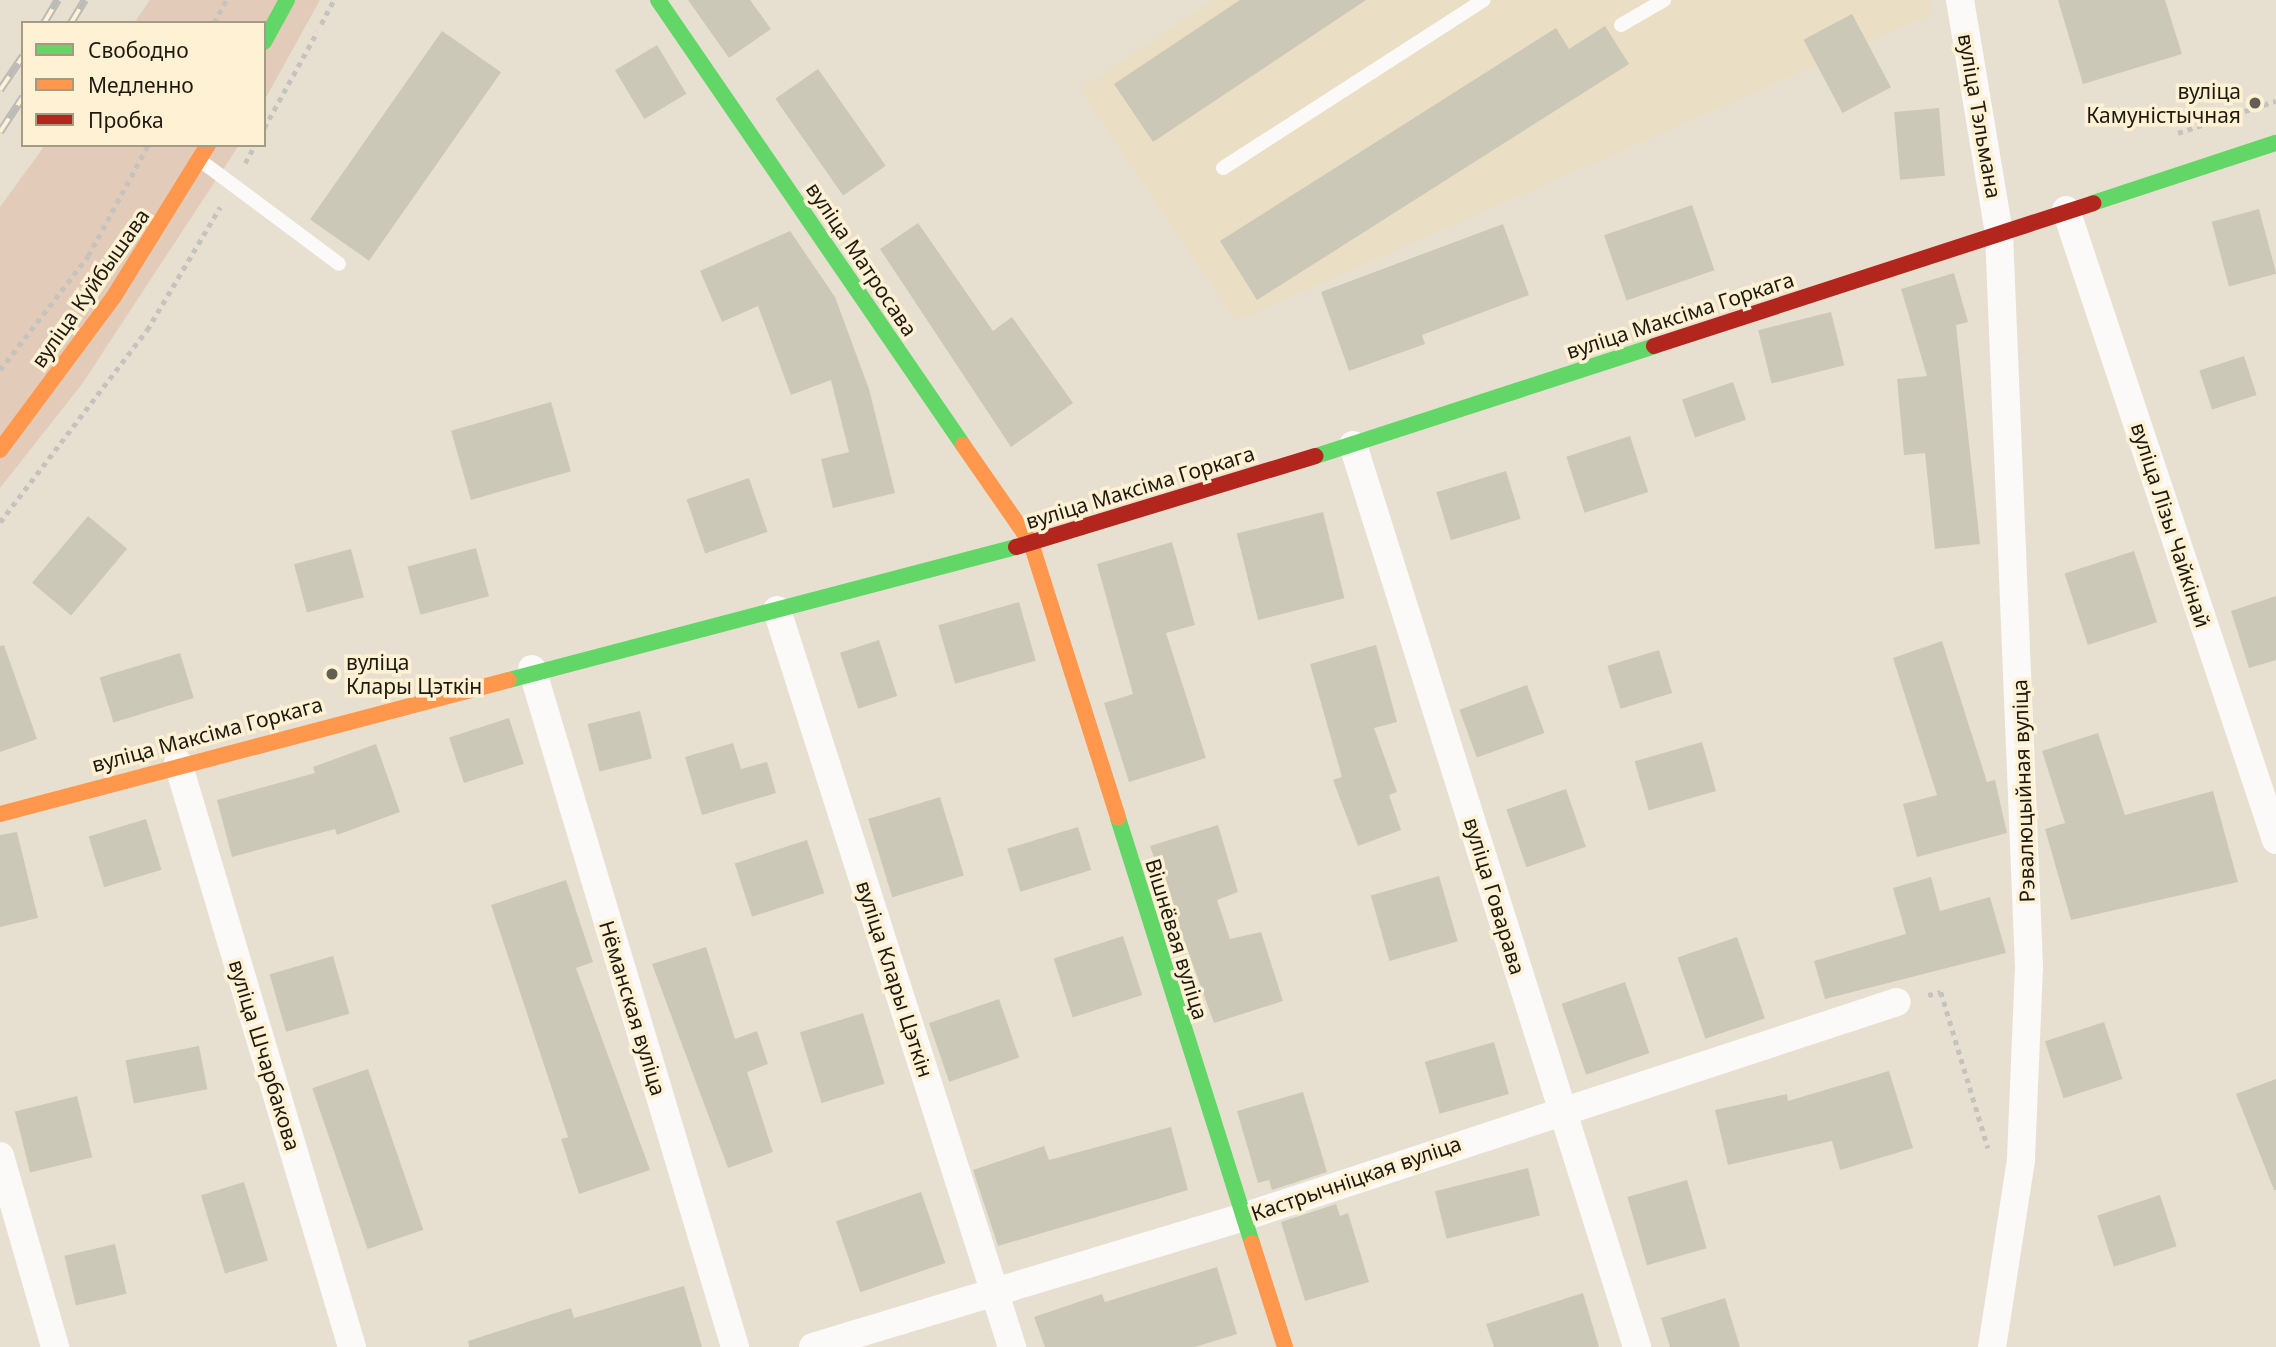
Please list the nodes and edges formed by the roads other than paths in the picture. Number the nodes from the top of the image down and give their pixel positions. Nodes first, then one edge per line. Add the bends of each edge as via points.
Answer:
1 (287, 0) edge
2 (658, 0) edge
3 (1484, 0) edge
4 (1664, 0) edge
5 (1960, 0) edge
6 (1621, 24) dead end
7 (266, 38) edge
8 (207, 147) edge
9 (2275, 148) edge
10 (200, 160) junction
11 (1223, 168) dead end
12 (2066, 210) junction
13 (2000, 233) junction
14 (339, 264) dead end
15 (1353, 445) junction
16 (0, 450) edge
17 (1031, 543) junction
18 (778, 610) junction
19 (532, 669) junction
20 (178, 763) junction
21 (0, 814) edge
22 (2276, 840) edge
23 (1897, 1002) road end
24 (1561, 1108) junction
25 (0, 1156) edge
26 (1243, 1217) junction
27 (994, 1292) junction
28 (55, 1347) edge
29 (352, 1347) edge
30 (735, 1347) edge
31 (813, 1347) edge
32 (1012, 1347) edge
33 (1285, 1347) edge
34 (1637, 1347) edge
35 (1992, 1347) edge

1 - 7 street
2 - 17 street, вуліца Матросава
3 - 11 lane
4 - 6 lane
5 - 13 street, вуліца Тэльмана
8 - 10 street, вуліца Куйбышава
9 - 12 street, вуліца Максіма Горкага
10 - 14 lane
10 - 16 street, вуліца Куйбышава via 113,298
12 - 13 street, вуліца Максіма Горкага
12 - 22 street, вуліца Лізы Чайкінай
13 - 15 street, вуліца Максіма Горкага
13 - 35 street, Рэвалюцыйная вуліца via 2028,912 2021,1160
15 - 17 street, вуліца Максіма Горкага
15 - 24 street, вуліца Говарава
17 - 18 street, вуліца Максіма Горкага
17 - 26 street, Вішнёвая вуліца
18 - 19 street, вуліца Максіма Горкага
18 - 27 street, вуліца Клары Цэткін
19 - 20 street, вуліца Максіма Горкага
19 - 30 street, Нёманская вуліца
20 - 21 street, вуліца Максіма Горкага
20 - 29 street, вуліца Шчарбакова
23 - 24 street, Кастрычніцкая вуліца
24 - 26 street, Кастрычніцкая вуліца
24 - 34 street, вуліца Говарава
25 - 28 street
26 - 27 street, Кастрычніцкая вуліца
26 - 33 street, Вішнёвая вуліца
27 - 31 street, Кастрычніцкая вуліца
27 - 32 street, вуліца Клары Цэткін

